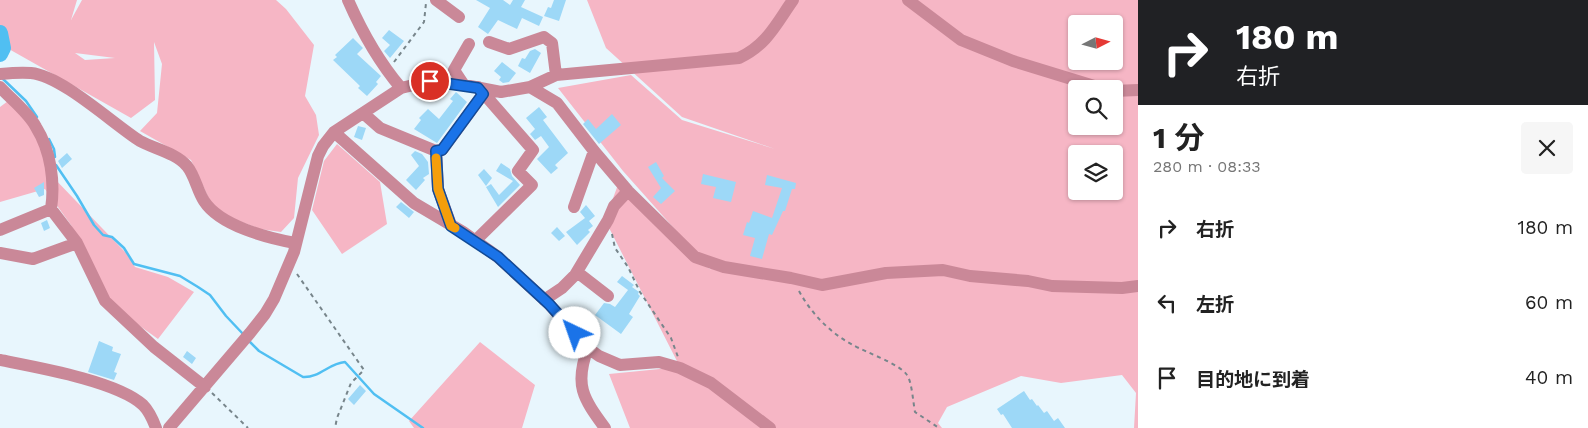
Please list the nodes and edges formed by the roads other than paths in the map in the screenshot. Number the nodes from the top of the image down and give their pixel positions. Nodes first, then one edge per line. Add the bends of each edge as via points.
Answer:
1 (348, 0) edge
2 (436, 0) edge
3 (793, 0) edge
4 (908, 0) edge
5 (459, 18) dead end
6 (489, 42) dead end
7 (469, 44) dead end
8 (4, 74) edge
9 (556, 75) junction
10 (1076, 80) edge
11 (464, 85) junction
12 (0, 87) edge
13 (530, 87) junction
14 (401, 88) junction
15 (1138, 90) edge
16 (480, 91) junction
17 (1123, 91) edge
18 (363, 113) junction
19 (334, 132) junction
20 (436, 151) junction
21 (594, 151) junction
22 (628, 191) junction
23 (574, 207) dead end
24 (51, 209) junction
25 (451, 226) junction
26 (0, 230) edge
27 (475, 241) junction
28 (77, 243) junction
29 (296, 243) junction
30 (0, 253) edge
31 (577, 272) junction
32 (1138, 286) edge
33 (608, 296) dead end
34 (544, 300) junction
35 (588, 348) junction
36 (0, 360) edge
37 (205, 387) junction
38 (156, 428) edge
39 (169, 428) edge
40 (605, 428) edge
41 (770, 428) edge

1 - 14 street via 369,43
2 - 5 street
3 - 9 street via 764,42 739,58
4 - 10 street via 961,40
6 - 9 street via 508,50 544,37 552,43
7 - 11 street via 454,70
8 - 29 street via 32,73 66,88 142,142 187,166 204,200 222,218 260,235
9 - 13 street
11 - 14 street via 430,81
11 - 16 street
12 - 24 street via 36,126 47,150 54,191
13 - 16 street via 500,92
13 - 21 street via 557,103
14 - 18 street
15 - 17 street
16 - 20 street via 442,150
16 - 27 street via 533,150 518,171 532,185
18 - 19 street
18 - 20 street via 380,128
19 - 25 street via 414,203
19 - 29 street via 316,163
20 - 25 street via 438,189
21 - 22 street
21 - 23 street
22 - 31 street via 614,206
22 - 32 street via 695,257 724,267 822,285 886,273 943,270 1052,286
24 - 26 street
24 - 28 street
25 - 27 street
27 - 34 street via 498,257
28 - 30 street via 33,259
28 - 37 street via 105,301 154,347
29 - 37 street via 290,263 265,314
31 - 33 street
31 - 34 street
34 - 35 street
35 - 40 street via 580,372 582,390
35 - 41 street via 620,365 659,362 680,368 710,383
36 - 38 street via 56,372 125,394 143,405
37 - 39 street

